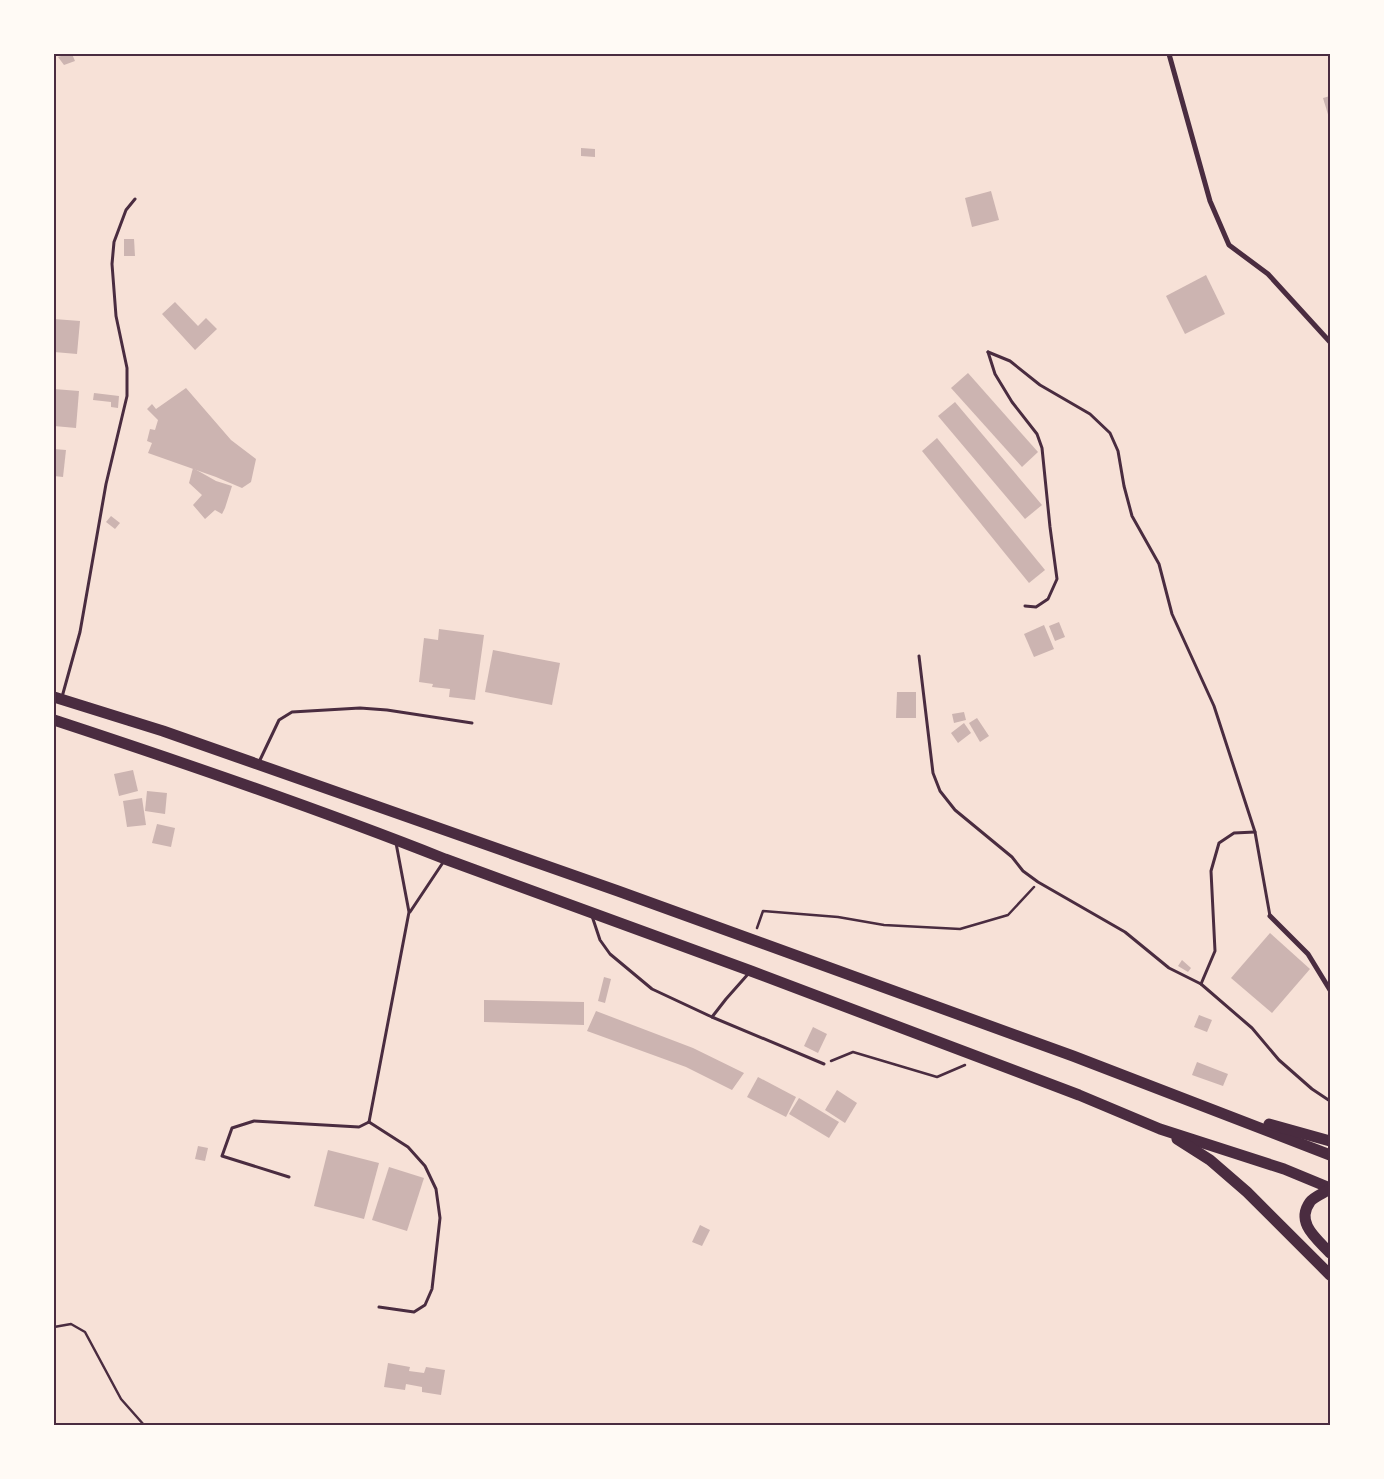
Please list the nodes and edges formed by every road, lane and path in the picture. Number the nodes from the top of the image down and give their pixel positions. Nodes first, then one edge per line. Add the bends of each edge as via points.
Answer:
1 (1168, 54) edge
2 (135, 199) dead end
3 (1330, 342) edge
4 (1025, 606) dead end
5 (919, 656) dead end
6 (58, 698) edge
7 (54, 720) edge
8 (472, 723) dead end
9 (257, 764) junction
10 (1255, 832) junction
11 (395, 839) junction
12 (445, 859) junction
13 (1038, 882) junction
14 (590, 911) junction
15 (409, 912) junction
16 (1270, 916) joint
17 (753, 940) junction
18 (751, 971) junction
19 (1201, 984) junction
20 (1330, 990) edge
21 (712, 1018) junction
22 (980, 1059) junction
23 (824, 1064) joint
24 (1330, 1101) edge
25 (1224, 1114) junction
26 (369, 1122) junction
27 (1160, 1129) junction
28 (1330, 1141) edge
29 (1330, 1155) edge
30 (289, 1177) dead end
31 (1330, 1189) edge
32 (1330, 1253) edge
33 (1330, 1275) edge
34 (380, 1307) dead end
35 (54, 1326) edge
36 (144, 1425) edge

1 - 3 street via 1210,201 1229,245 1268,274
2 - 6 lane via 126,210 114,242 112,264 116,316 128,368 127,396 106,484 80,632
4 - 10 lane via 1036,607 1048,599 1057,579 1042,448 1037,434 995,374 988,352 1010,360 1040,385 1090,414 1110,433 1118,451 1132,516 1159,564 1172,614 1214,706
5 - 13 lane via 933,774 940,791 955,810
6 - 9 highway
7 - 11 highway
8 - 9 lane via 360,708 292,712 279,720
9 - 17 highway
10 - 16 lane
10 - 19 lane via 1234,833 1219,843 1211,871 1215,951
11 - 12 highway
11 - 15 lane
12 - 14 highway
12 - 15 lane
13 - 17 path via 1008,915 960,929 884,925 838,917 763,911
13 - 19 lane via 1125,932 1169,968
14 - 18 highway
14 - 21 lane via 600,940 610,954 652,990
15 - 26 lane
16 - 20 street via 1308,954
17 - 25 highway
18 - 21 lane
18 - 22 highway
19 - 24 lane via 1252,1028 1279,1060
21 - 23 lane
22 - 23 path via 937,1077 853,1052
22 - 27 highway
25 - 28 highway
25 - 29 highway
26 - 30 lane via 359,1127 254,1121 232,1128 222,1156
26 - 34 lane via 408,1148 425,1166 436,1189 440,1218 432,1289 425,1304 414,1312
27 - 31 highway via 1284,1169
27 - 33 highway via 1210,1160
31 - 32 highway via 1310,1201 1304,1217 1307,1228
35 - 36 path via 71,1324 85,1332 121,1399

